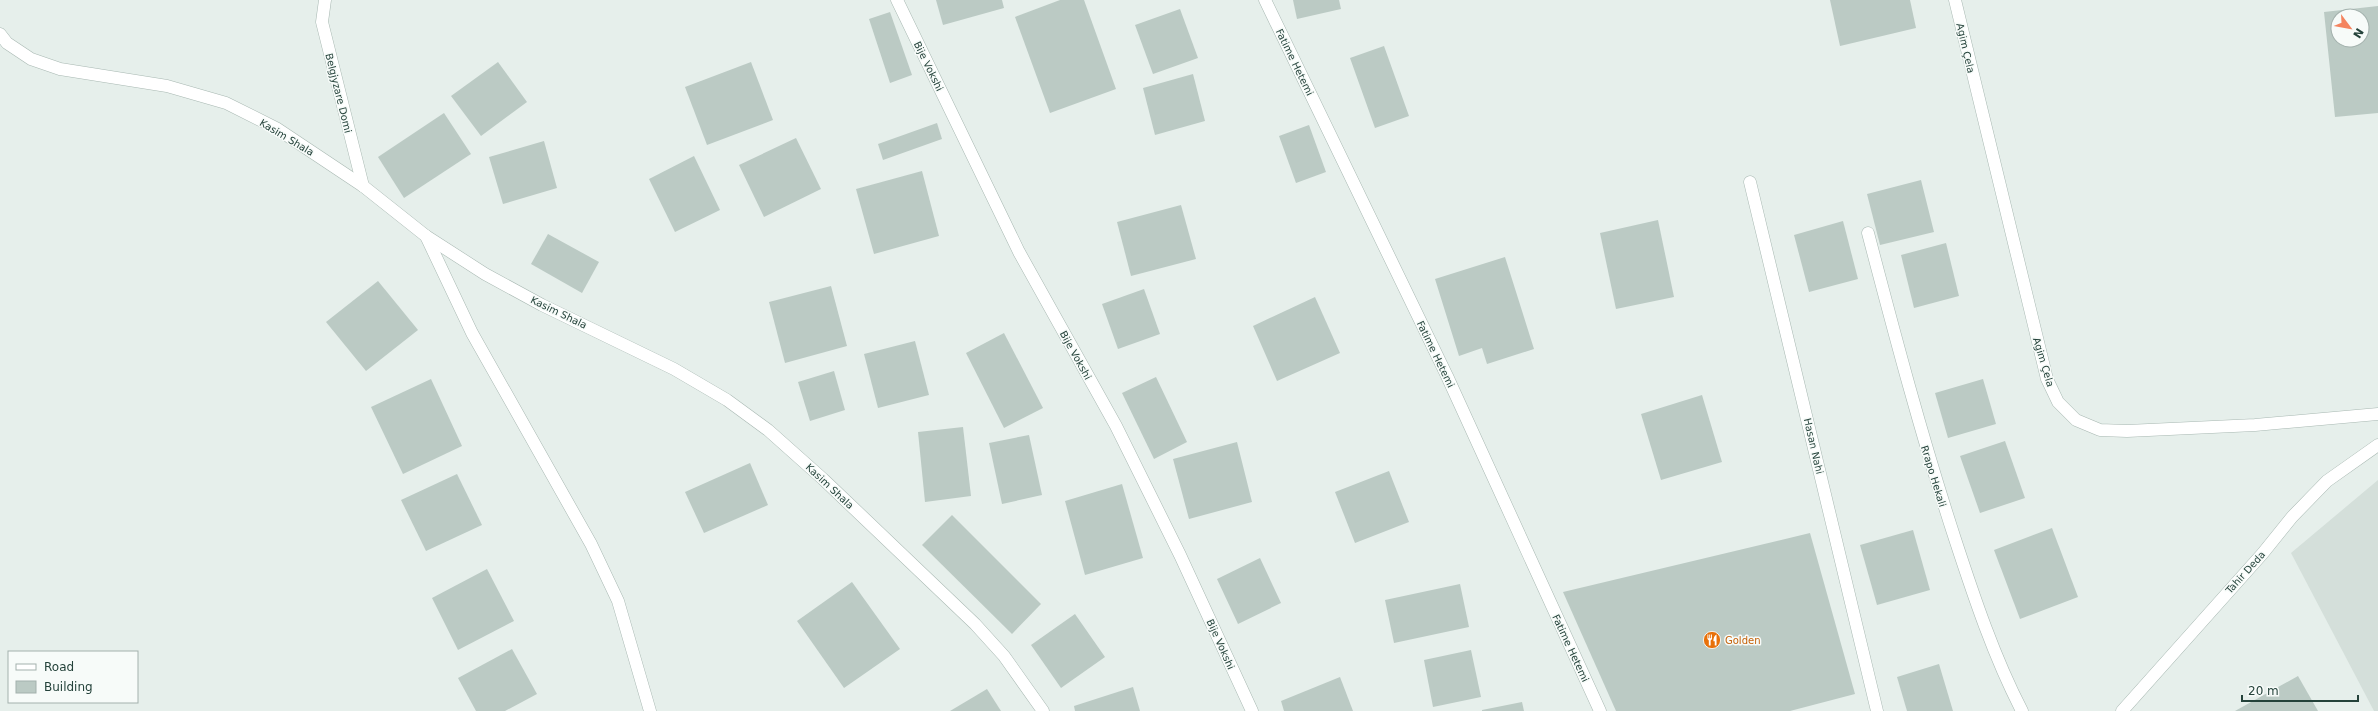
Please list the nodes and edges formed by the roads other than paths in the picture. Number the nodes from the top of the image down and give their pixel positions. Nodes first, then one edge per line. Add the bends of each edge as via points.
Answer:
1 (325, 0) edge
2 (897, 0) edge
3 (1265, 0) edge
4 (1955, 0) edge
5 (0, 34) edge
6 (1750, 182) dead end
7 (363, 186) junction
8 (1868, 233) dead end
9 (426, 236) junction
10 (2378, 414) edge
11 (2378, 444) edge
12 (650, 711) edge
13 (1043, 711) edge
14 (1252, 711) edge
15 (1600, 711) edge
16 (1877, 711) edge
17 (2022, 711) edge
18 (2122, 711) edge

1 - 7 street, Belgjyzare Domi via 322,10 323,29
2 - 14 street, Bije Vokshi via 1019,252 1116,426 1180,555
3 - 15 street, Fatime Hetemi via 1447,376
4 - 10 street, Agim Çela via 2047,379 2058,402 2076,420 2100,430 2127,431
5 - 7 street, Kasim Shala via 7,43 31,59 60,69 168,86 226,103 276,128
6 - 16 street, Hasan Nahi
7 - 9 street, Kasim Shala
8 - 17 street, Rrapo Hekali via 1928,456 1972,590 2004,676
9 - 12 street via 472,333 591,544 618,601
9 - 13 street, Kasim Shala via 485,274 542,305 674,369 727,400 768,430 975,624 1004,656
11 - 18 street, Tahir Deda via 2327,481 2292,517

